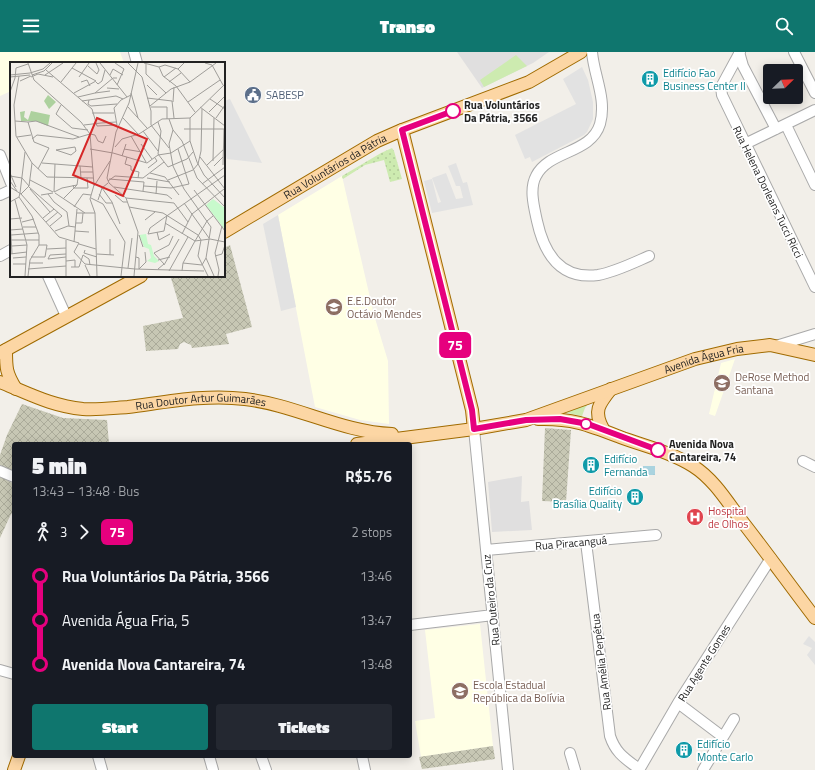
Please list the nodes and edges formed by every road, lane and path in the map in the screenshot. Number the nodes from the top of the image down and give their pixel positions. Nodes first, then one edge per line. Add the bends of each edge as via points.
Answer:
1 (134, 52) edge
2 (581, 52) edge
3 (592, 52) edge
4 (739, 52) edge
5 (794, 52) edge
6 (137, 62) edge
7 (815, 92) edge
8 (815, 110) edge
9 (786, 125) junction
10 (776, 129) junction
11 (402, 130) junction
12 (745, 144) junction
13 (5, 158) edge
14 (10, 178) edge
15 (815, 185) edge
16 (10, 190) edge
17 (0, 195) edge
18 (225, 231) edge
19 (10, 251) edge
20 (0, 256) edge
21 (649, 256) dead end
22 (48, 277) edge
23 (134, 278) edge
24 (815, 288) edge
25 (66, 316) junction
26 (815, 334) edge
27 (776, 346) junction
28 (3, 352) edge
29 (815, 355) edge
30 (0, 382) edge
31 (16, 389) junction
32 (611, 389) junction
33 (526, 420) junction
34 (474, 429) junction
35 (603, 430) junction
36 (400, 439) junction
37 (375, 442) edge
38 (803, 461) dead end
39 (815, 467) edge
40 (0, 470) edge
41 (12, 476) edge
42 (656, 535) dead end
43 (586, 542) junction
44 (486, 550) junction
45 (771, 558) junction
46 (493, 615) junction
47 (815, 618) edge
48 (412, 625) edge
49 (0, 670) edge
50 (12, 673) edge
51 (678, 703) junction
52 (734, 720) dead end
53 (723, 737) junction
54 (570, 753) dead end
55 (18, 758) edge
56 (99, 758) edge
57 (210, 758) edge
58 (262, 758) edge
59 (362, 758) edge
60 (14, 770) edge
61 (102, 770) edge
62 (213, 770) edge
63 (266, 770) edge
64 (365, 770) edge
65 (508, 770) edge
66 (575, 770) edge
67 (639, 770) edge
68 (703, 770) edge

1 - 6 street
2 - 11 main road, Rua Voluntários da Pátria via 529,82
3 - 21 street via 601,91 600,125 589,141 551,161 535,176 533,201 539,230 552,259 562,267 583,275 616,270
4 - 10 street
4 - 12 street, Rua Helena Dorleans Tucci Ricci via 721,87 722,95
5 - 7 street
8 - 9 street
9 - 10 street
9 - 15 street
10 - 12 street
11 - 18 main road, Rua Voluntários da Pátria via 363,148
11 - 34 main road via 472,410
12 - 24 street, Rua Helena Dorleans Tucci Ricci
13 - 14 street
16 - 17 street
19 - 20 street
22 - 25 street
23 - 25 main road
25 - 28 main road
26 - 27 street
27 - 29 main road, Avenida Água Fria
27 - 32 main road, Avenida Água Fria via 757,346 710,355
28 - 31 main road via 6,370
30 - 31 main road, Rua Doutor Artur Guimarães
31 - 36 main road, Rua Doutor Artur Guimarães via 52,403 84,409 198,397 246,399 362,431 393,434
32 - 33 main road, Avenida Água Fria
32 - 35 main road via 598,407 597,417
33 - 34 main road
33 - 35 main road via 575,421
34 - 36 main road
34 - 44 street, Rua Outeiro da Cruz
35 - 45 main road via 671,455 693,466 720,492
36 - 37 main road
38 - 39 street
40 - 41 street
42 - 43 street, Rua Piracanguá
43 - 44 street, Rua Piracanguá
43 - 67 street, Rua Amélia Perpétua via 610,736 619,754
44 - 46 street, Rua Outeiro da Cruz
45 - 47 main road
45 - 51 street, Rua Agente Gomes
46 - 48 street
46 - 65 street, Rua Outeiro da Cruz
49 - 50 street
51 - 53 street
51 - 67 street, Rua Agente Gomes
52 - 53 street
53 - 68 street
54 - 66 street
55 - 60 main road
56 - 61 street
57 - 62 street
58 - 63 street
59 - 64 street

